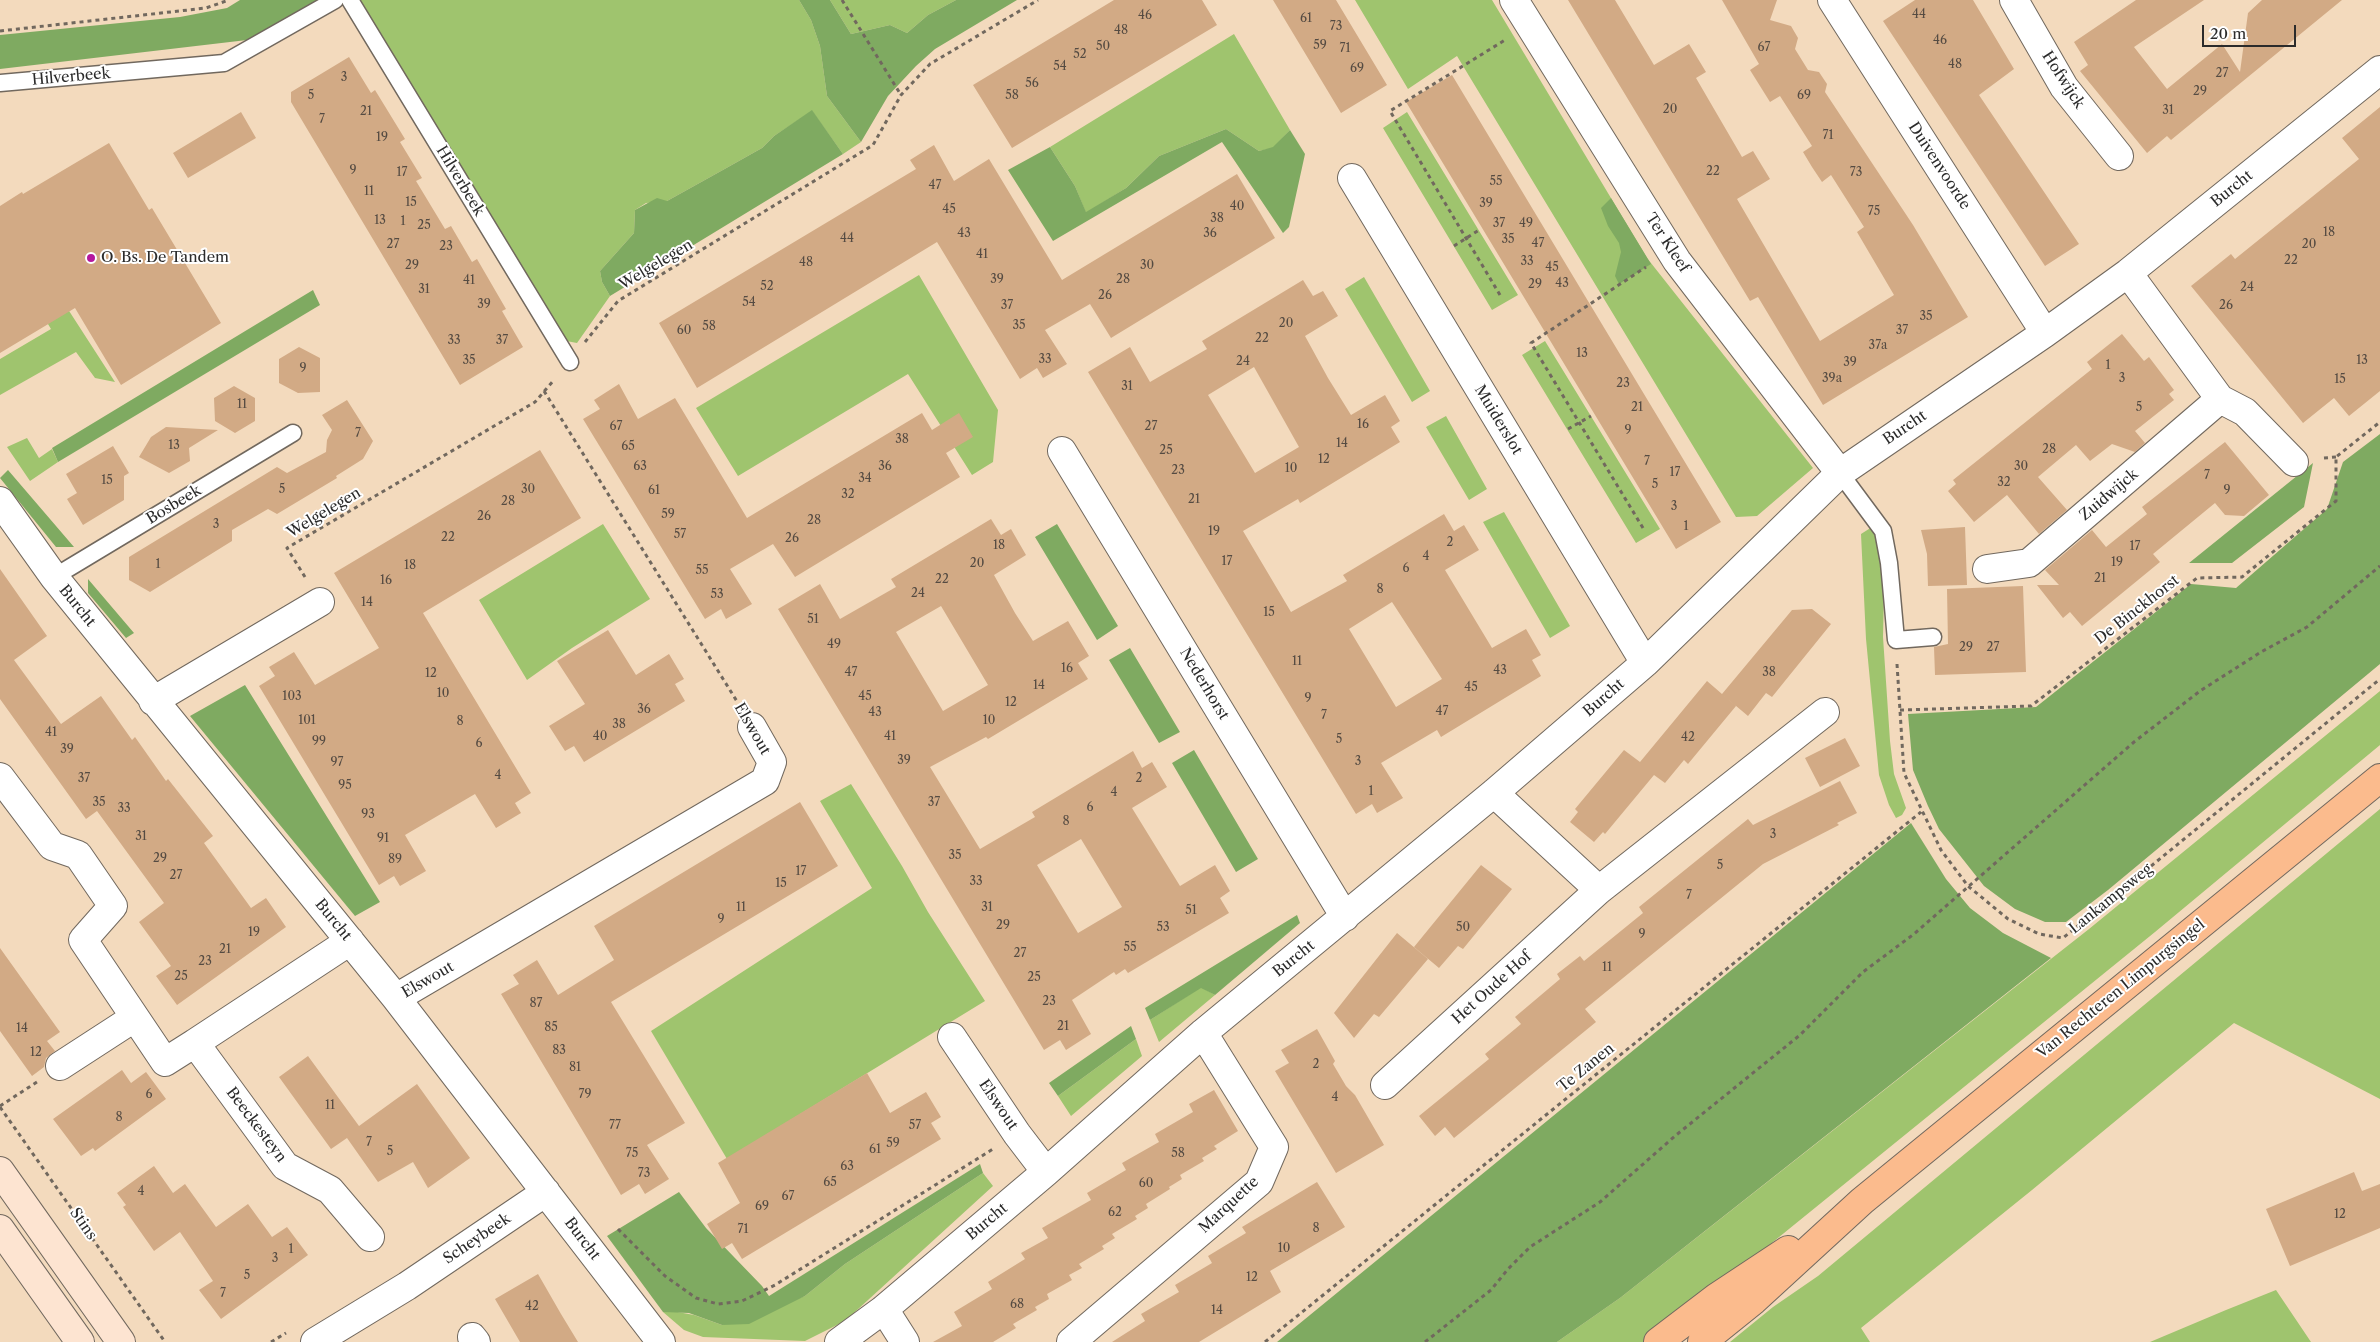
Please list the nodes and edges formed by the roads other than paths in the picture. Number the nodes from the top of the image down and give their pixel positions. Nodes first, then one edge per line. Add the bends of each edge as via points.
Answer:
1 (335, 0) edge
2 (350, 0) edge
3 (1514, 0) edge
4 (2014, 0) edge
5 (1840, 2) edge
6 (2380, 70) edge
7 (0, 83) edge
8 (2119, 156) dead end
9 (1352, 178) dead end
10 (2128, 272) junction
11 (2045, 333) junction
12 (570, 362) road end
13 (2220, 400) junction
14 (293, 433) dead end
15 (1062, 451) dead end
16 (2294, 462) dead end
17 (1840, 473) junction
18 (0, 501) edge
19 (1987, 569) dead end
20 (54, 577) junction
21 (320, 602) road end
22 (1933, 637) dead end
23 (1645, 663) junction
24 (153, 701) junction
25 (1825, 712) dead end
26 (752, 727) road end
27 (0, 777) edge
28 (2380, 778) edge
29 (1494, 793) junction
30 (1600, 890) junction
31 (1346, 917) junction
32 (350, 941) junction
33 (396, 998) junction
34 (134, 1018) junction
35 (1203, 1033) junction
36 (952, 1036) dead end
37 (196, 1043) junction
38 (60, 1066) road end
39 (1385, 1085) dead end
40 (0, 1171) edge
41 (1046, 1172) junction
42 (546, 1192) junction
43 (1862, 1201) junction
44 (0, 1229) edge
45 (370, 1237) dead end
46 (407, 1286) junction
47 (884, 1308) junction
48 (80, 1342) edge
49 (121, 1342) edge
50 (315, 1342) edge
51 (349, 1342) edge
52 (662, 1342) edge
53 (839, 1342) edge
54 (904, 1342) edge
55 (1071, 1342) edge
56 (1658, 1342) edge
57 (1702, 1342) edge

1 - 7 lane, Hilverbeek via 224,63
2 - 12 lane, Hilverbeek
3 - 17 street, Ter Kleef via 1671,251
4 - 8 street, Hofwijck via 2064,87
5 - 11 street, Duivenvoorde
6 - 10 street, Burcht
9 - 23 street, Muiderslot
10 - 11 street, Burcht
10 - 13 street
11 - 17 street, Burcht
13 - 16 street via 2244,412
13 - 19 street, Zuidwijck via 2029,562
14 - 20 lane, Bosbeek
15 - 31 street, Nederhorst
17 - 22 lane via 1883,531 1896,640
17 - 23 street, Burcht
18 - 20 street, Burcht
20 - 24 street, Burcht
21 - 24 street
23 - 29 street, Burcht
24 - 32 street, Burcht
25 - 30 street, Het Oude Hof
26 - 33 street, Elswout via 772,762 765,781
27 - 34 street via 52,846 78,855 113,906 82,940
28 - 43 main road, Van Rechteren Limpurgsingel
29 - 30 street
29 - 31 street, Burcht
30 - 39 street, Het Oude Hof
31 - 35 street, Burcht
32 - 33 street, Burcht
32 - 37 street
33 - 42 street, Burcht
34 - 37 street via 165,1062
34 - 38 street
35 - 41 street, Burcht
35 - 55 street, Marquette via 1274,1147 1259,1182
36 - 41 street, Elswout
37 - 45 street, Beeckesteyn via 285,1166 330,1190
40 - 49 street
41 - 47 street, Burcht
42 - 46 street, Scheybeek
42 - 52 street, Burcht
43 - 56 main road, Van Rechteren Limpurgsingel via 1718,1297
43 - 57 main road, Van Rechteren Limpurgsingel via 1754,1300
44 - 48 street
46 - 50 street, Scheybeek
46 - 51 street, Scheybeek
47 - 53 street, Burcht
47 - 54 street

